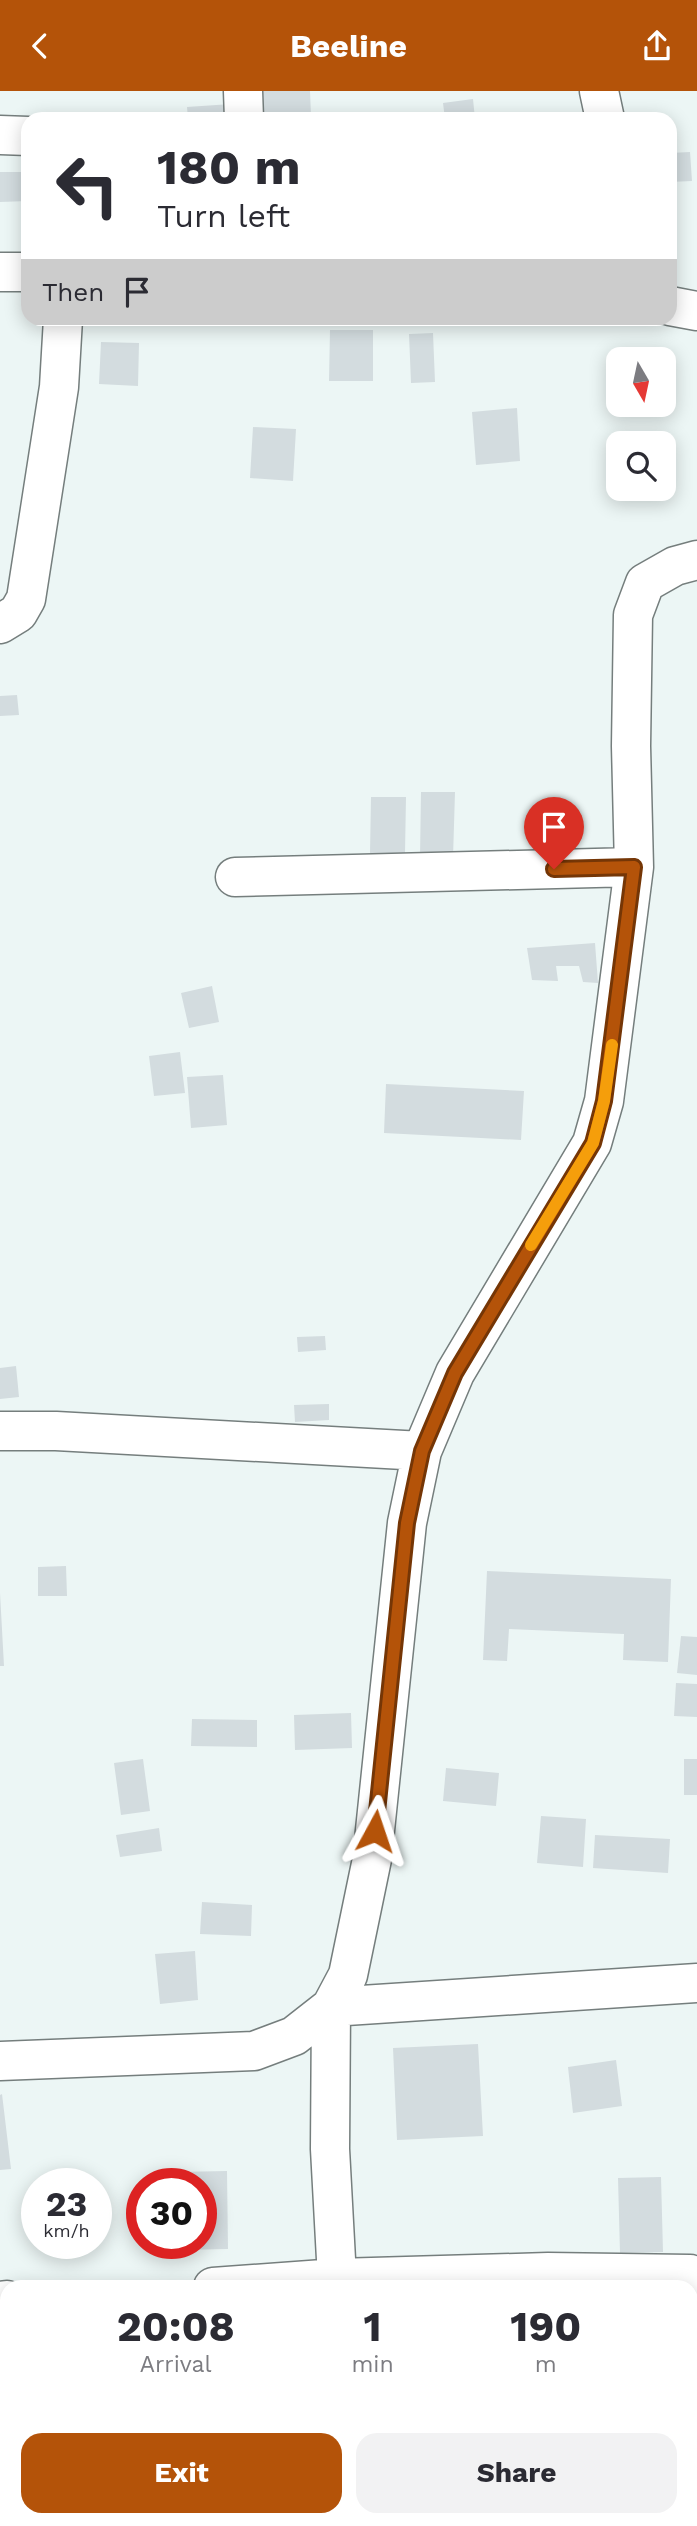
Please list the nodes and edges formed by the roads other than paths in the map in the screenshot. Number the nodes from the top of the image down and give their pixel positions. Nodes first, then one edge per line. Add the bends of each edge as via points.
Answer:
1 (243, 91) edge
2 (600, 91) edge
3 (244, 112) edge
4 (604, 112) edge
5 (0, 135) edge
6 (21, 136) edge
7 (0, 272) edge
8 (21, 272) edge
9 (677, 307) edge
10 (697, 311) edge
11 (63, 326) edge
12 (697, 560) edge
13 (0, 624) edge
14 (634, 867) junction
15 (235, 877) dead end
16 (0, 1431) edge
17 (422, 1451) junction
18 (697, 1983) edge
19 (331, 2007) junction
20 (0, 2061) edge
21 (337, 2278) junction
22 (309, 2280) edge
23 (695, 2280) edge

1 - 3 street
2 - 4 street
5 - 6 street
7 - 8 street
9 - 10 street
11 - 13 street via 59,387 26,599 18,613
12 - 14 street via 645,583 633,615
14 - 15 street
14 - 17 street via 604,1101 593,1143 455,1373
16 - 17 street
17 - 19 street via 406,1535 372,1859 348,1975
18 - 19 street
19 - 20 street via 294,2036 254,2051
19 - 21 street via 330,2149
21 - 22 street
21 - 23 street via 574,2272 690,2274

